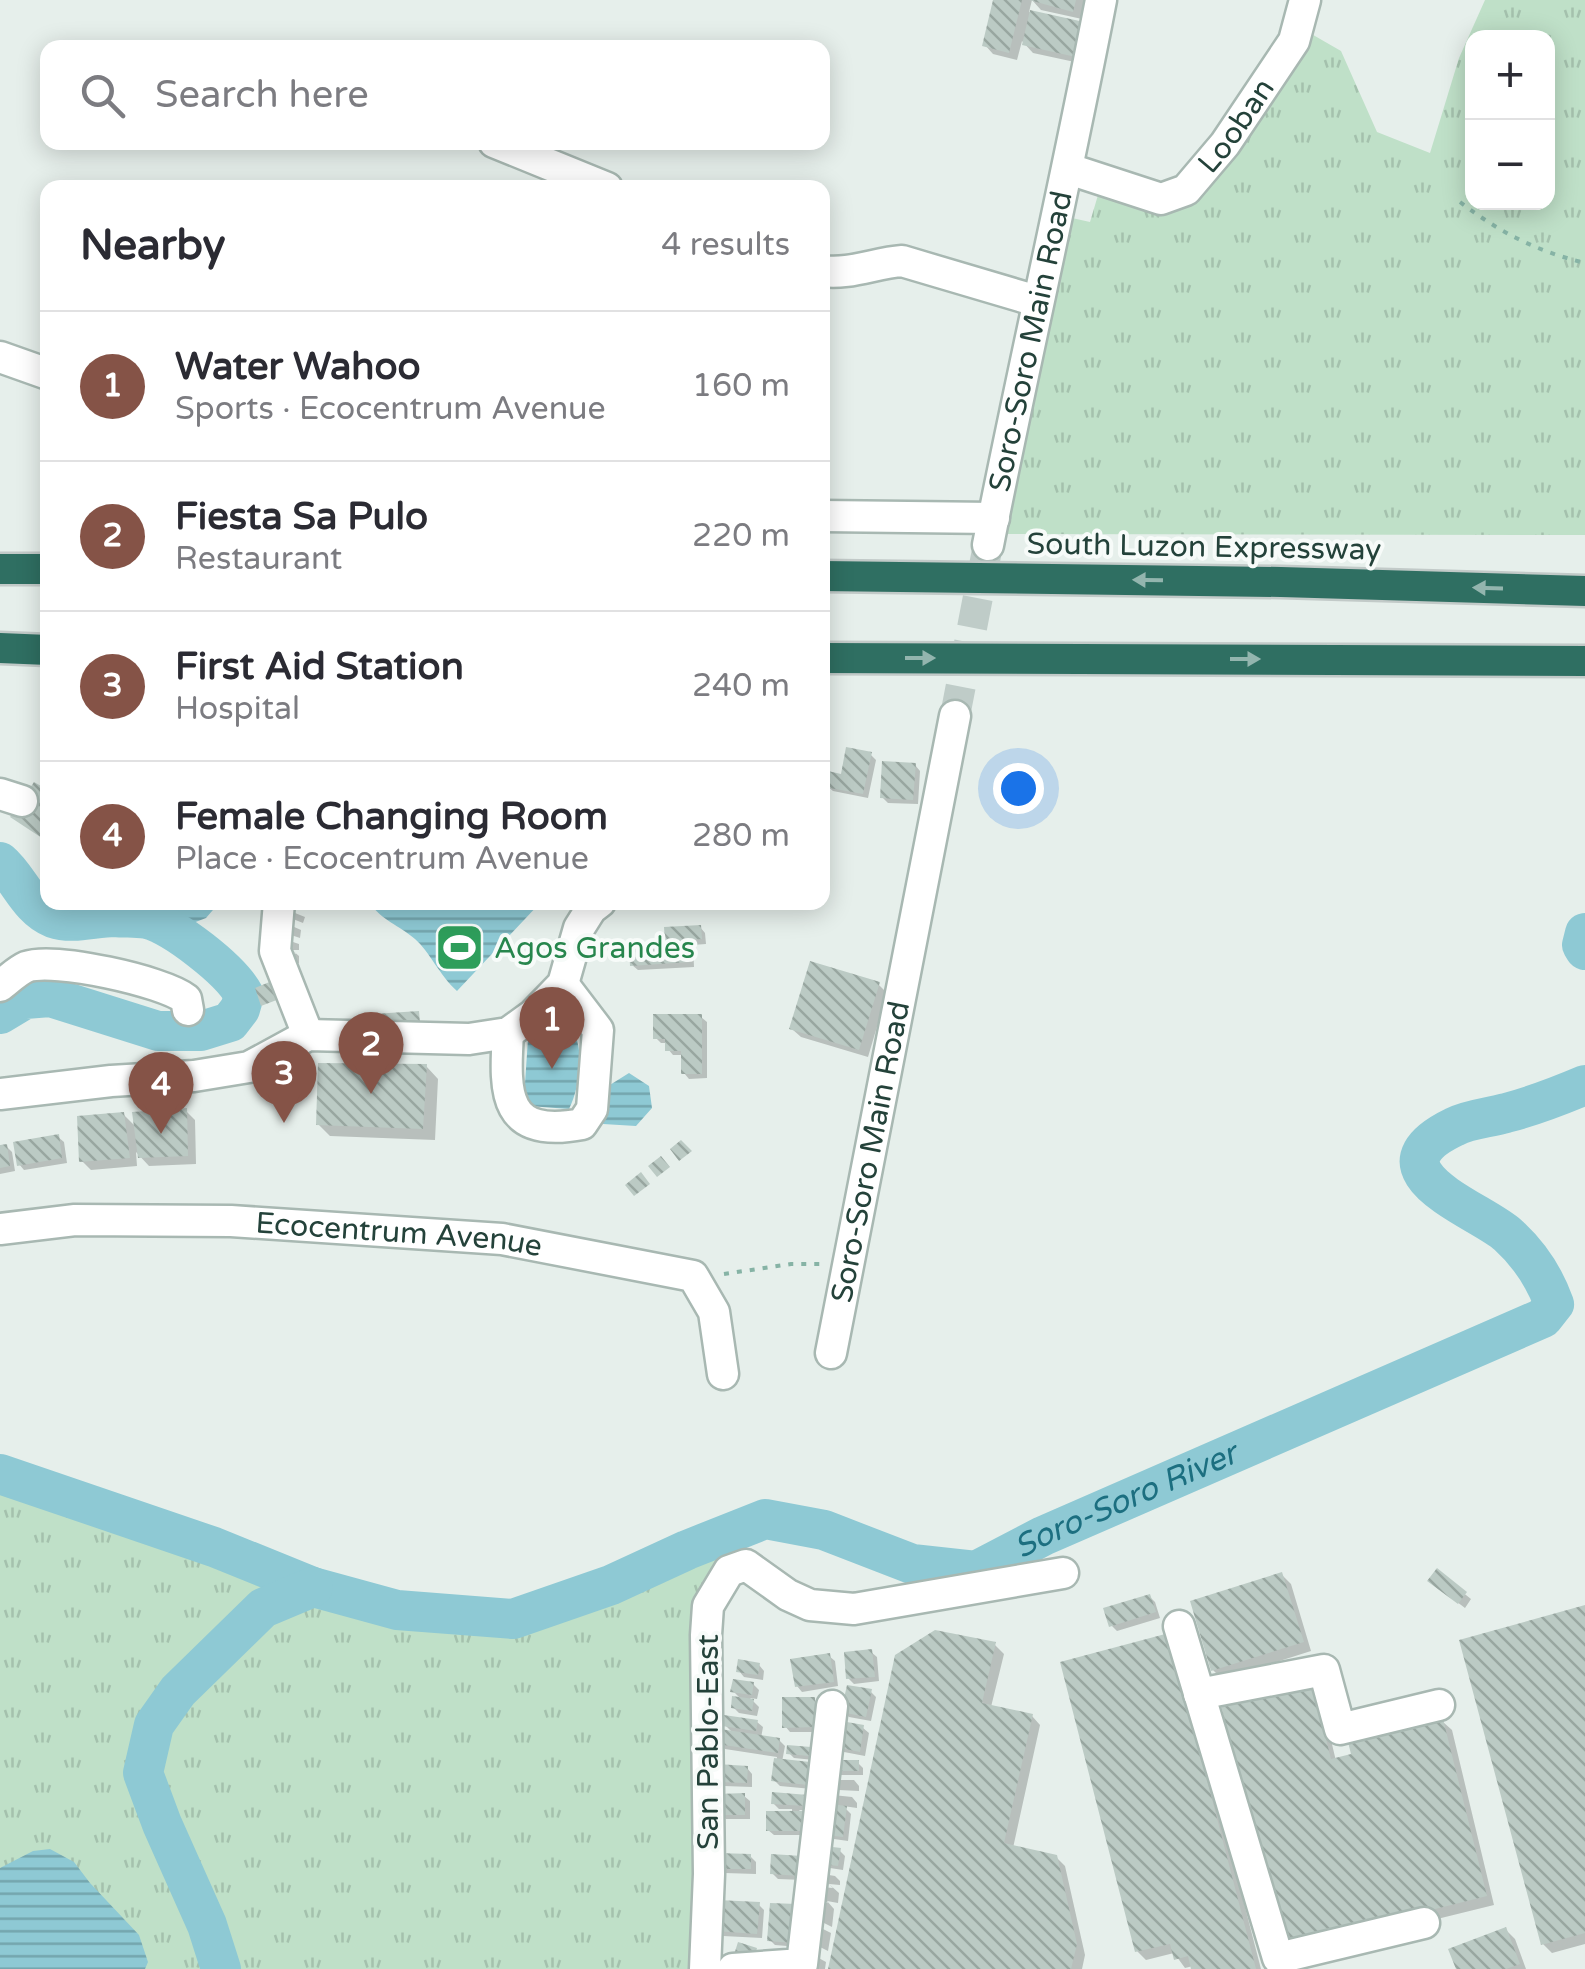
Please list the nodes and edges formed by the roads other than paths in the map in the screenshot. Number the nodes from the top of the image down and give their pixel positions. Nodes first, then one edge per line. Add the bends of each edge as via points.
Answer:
1 (1100, 0) edge
2 (1305, 0) edge
3 (514, 150) edge
4 (1069, 169) junction
5 (587, 180) edge
6 (830, 271) edge
7 (1036, 300) junction
8 (0, 357) edge
9 (40, 371) edge
10 (830, 517) edge
11 (0, 569) edge
12 (40, 569) edge
13 (830, 576) edge
14 (1585, 591) edge
15 (0, 648) edge
16 (40, 650) edge
17 (830, 658) edge
18 (1585, 661) edge
19 (955, 716) tunnel mouth
20 (276, 910) edge
21 (590, 910) edge
22 (563, 984) junction
23 (0, 986) edge
24 (188, 1010) dead end
25 (508, 1033) junction
26 (308, 1035) junction
27 (0, 1094) edge
28 (0, 1229) edge
29 (831, 1353) dead end
30 (723, 1374) dead end
31 (1062, 1572) dead end
32 (1179, 1626) dead end
33 (1200, 1694) junction
34 (1439, 1705) dead end
35 (832, 1706) dead end
36 (1424, 1923) dead end
37 (705, 1969) edge
38 (733, 1969) edge

1 - 4 street, Soro-Soro Main Road
2 - 4 street, Looban via 1294,41 1186,190 1161,199
3 - 5 street
4 - 7 street, Soro-Soro Main Road
6 - 7 street via 902,261
7 - 10 street, Soro-Soro Main Road via 991,531
8 - 9 street
11 - 12 highway
14 -> 13 highway, South Luzon Expressway
15 - 16 highway
17 -> 18 highway
19 - 29 street, Soro-Soro Main Road
20 - 26 street via 275,951
21 - 22 street
22 - 25 street
22 - 25 street via 598,1030 592,1109 582,1124 548,1127 517,1116 506,1084
23 - 24 street via 26,968 60,963 167,988 186,999
25 - 26 street via 469,1039
26 - 27 street via 249,1068
28 - 30 street, Ecocentrum Avenue via 75,1220 270,1223 502,1240 693,1276 714,1312
31 - 37 street, San Pablo-East via 854,1609 810,1605 746,1565 729,1571 708,1606 706,1634
32 - 33 street
33 - 34 street via 1324,1670 1340,1729
33 - 36 street via 1278,1958
35 - 38 street via 802,1964

